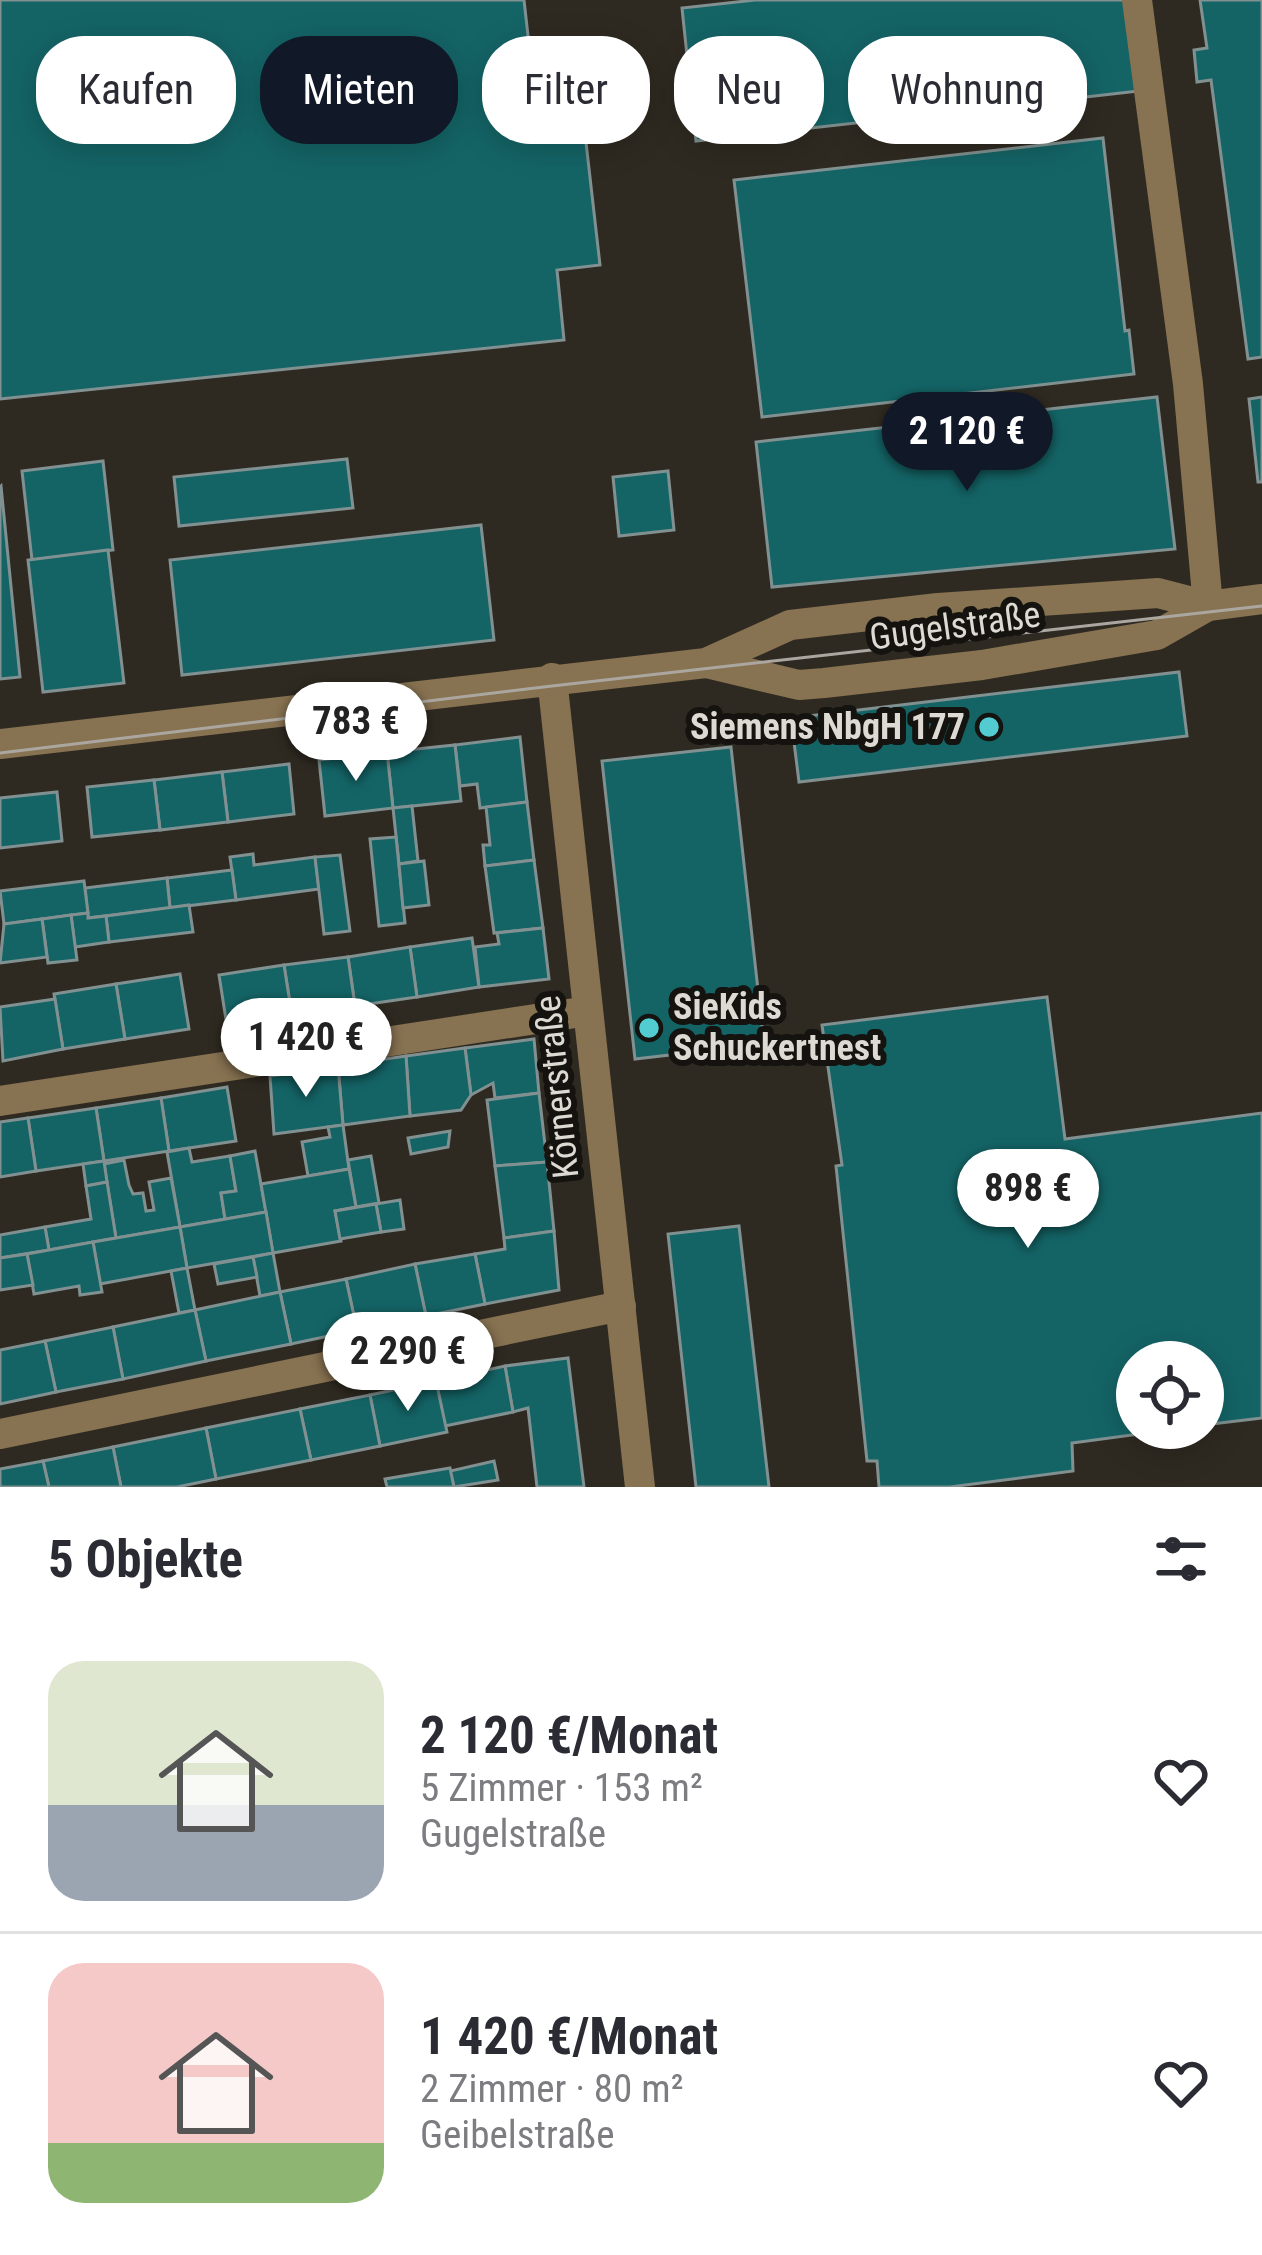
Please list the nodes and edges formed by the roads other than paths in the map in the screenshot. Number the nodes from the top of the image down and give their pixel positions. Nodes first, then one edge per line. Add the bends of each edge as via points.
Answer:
1 (1137, 0) edge
2 (1262, 599) edge
3 (1208, 606) junction
4 (706, 663) junction
5 (552, 678) junction
6 (0, 744) edge
7 (588, 1011) junction
8 (0, 1101) edge
9 (621, 1306) junction
10 (0, 1435) edge
11 (640, 1487) edge

1 - 3 street
2 - 3 street, Gugelstraße
3 - 4 street, Gugelstraße via 1158,593 919,610 790,625
3 - 4 street, Gugelstraße via 1157,635 869,678 799,685
4 - 5 street, Gugelstraße
5 - 6 street, Gugelstraße
5 - 7 street, Körnerstraße
7 - 8 street
7 - 9 street, Körnerstraße
9 - 10 street
9 - 11 street, Körnerstraße

